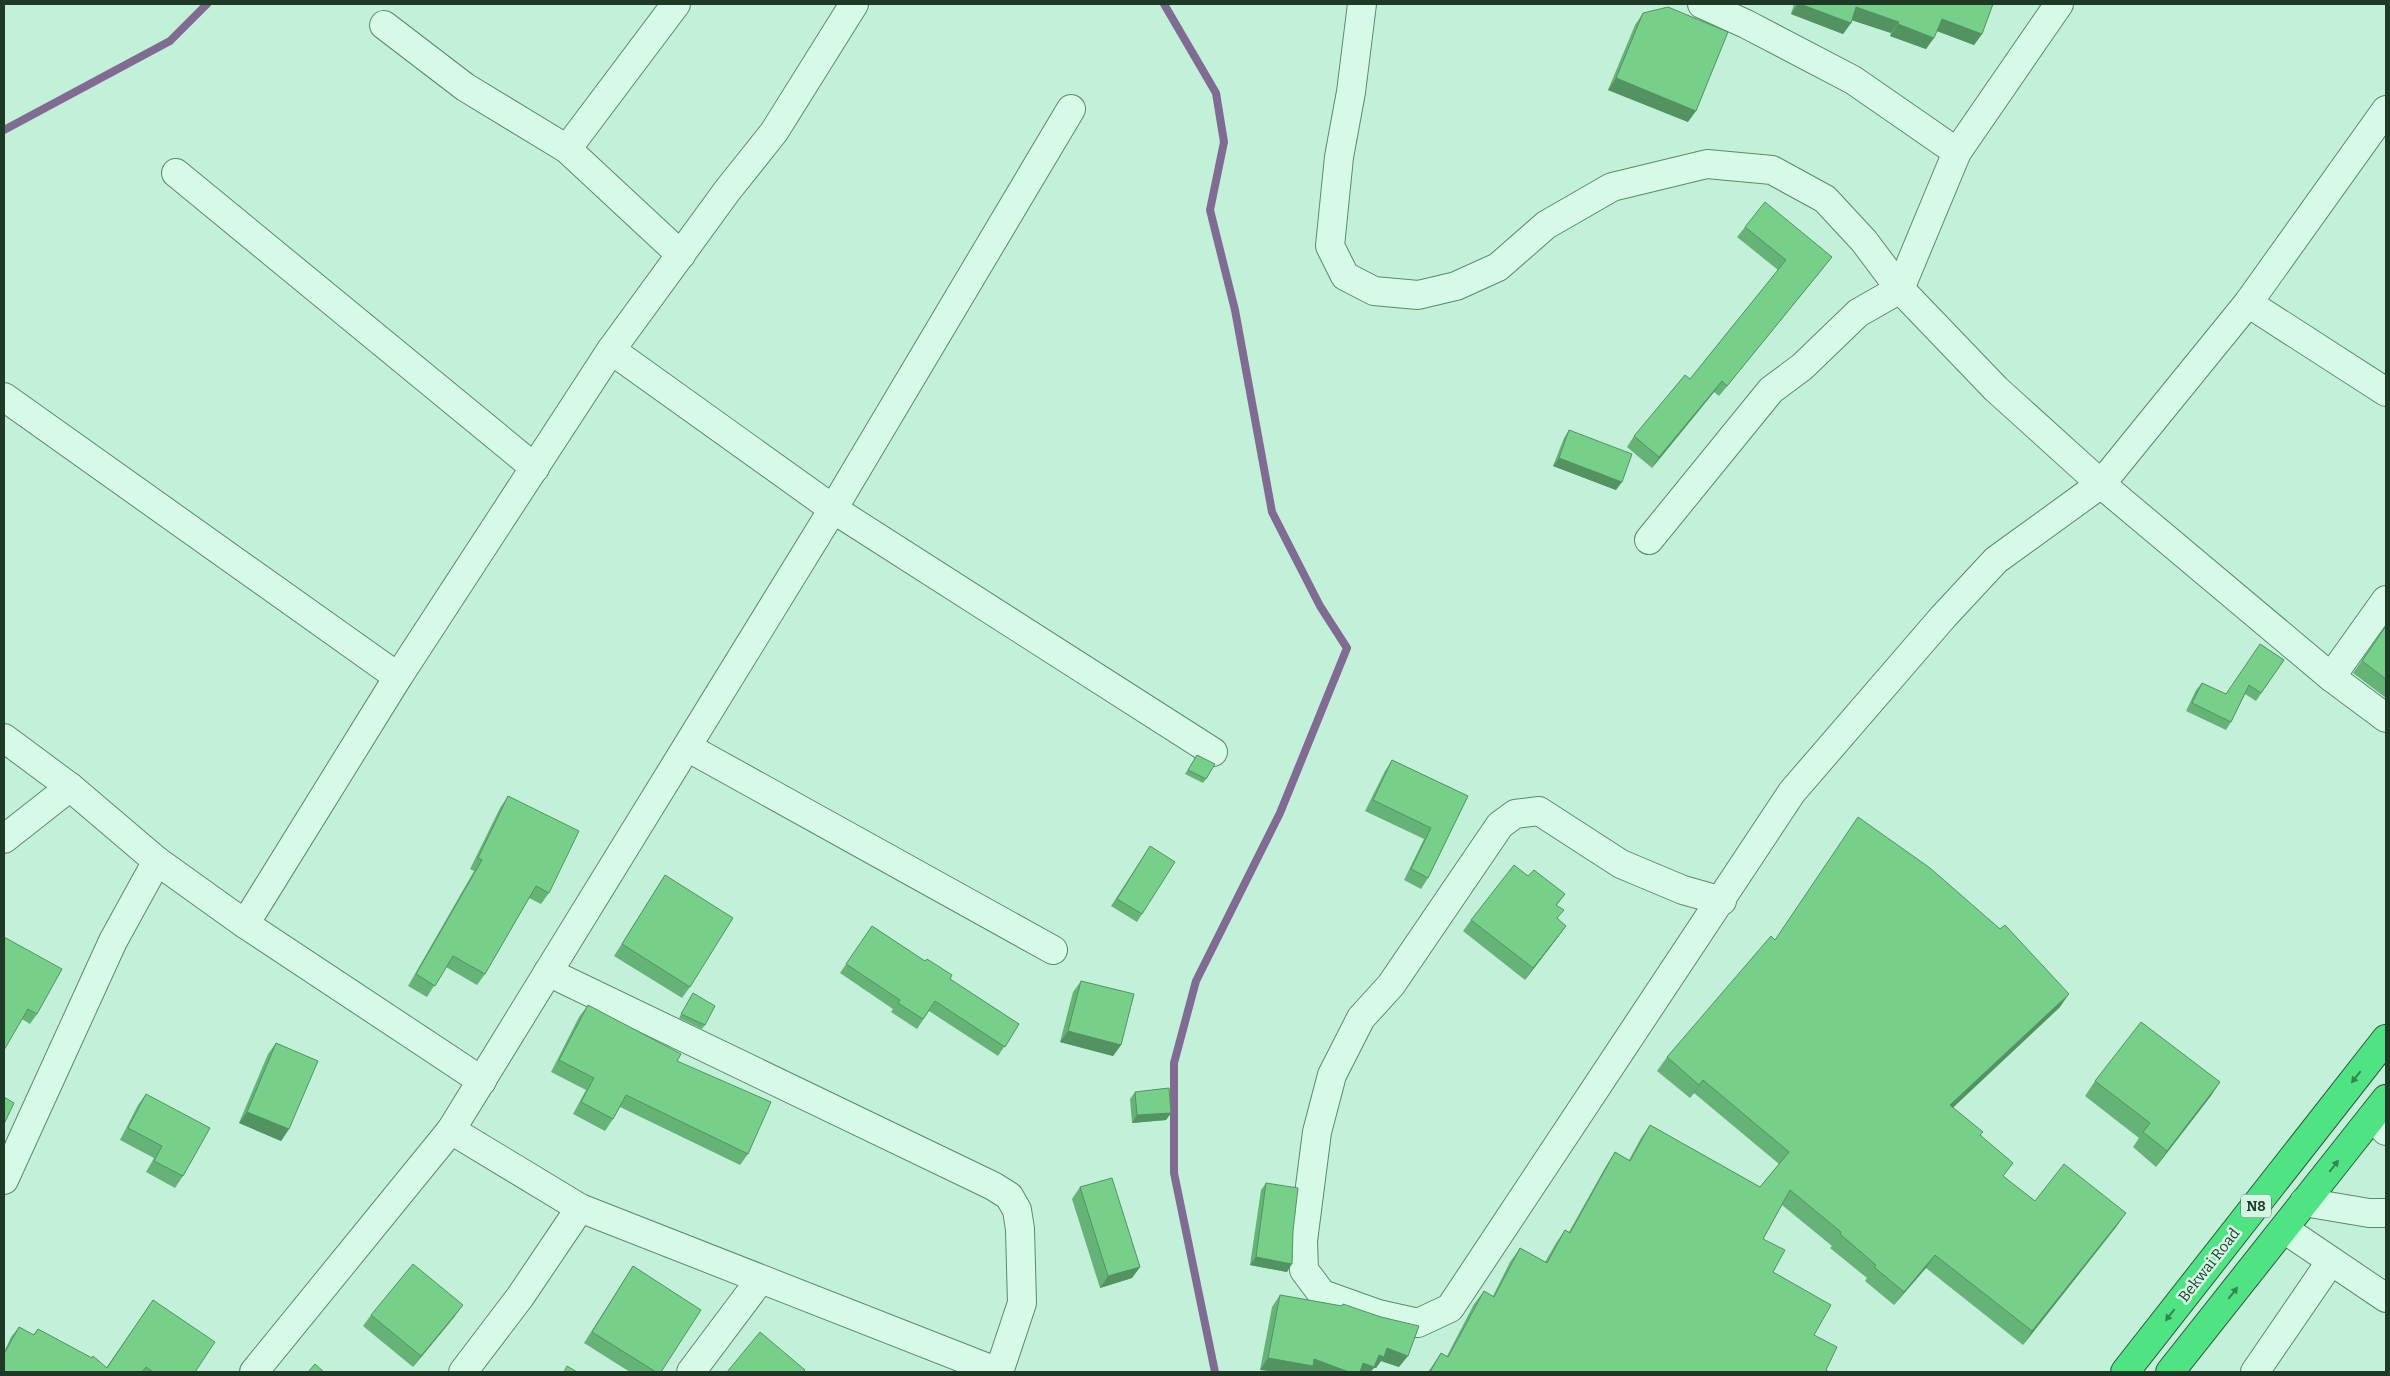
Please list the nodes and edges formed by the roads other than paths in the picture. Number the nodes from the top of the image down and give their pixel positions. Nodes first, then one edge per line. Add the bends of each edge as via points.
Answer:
1 (676, 4) edge
2 (854, 4) edge
3 (1362, 4) edge
4 (1702, 4) edge
5 (2059, 4) edge
6 (384, 25) dead end
7 (1071, 109) dead end
8 (2386, 110) edge
9 (567, 149) junction
10 (1957, 152) junction
11 (176, 173) dead end
12 (681, 255) junction
13 (1900, 289) junction
14 (2248, 303) junction
15 (611, 350) junction
16 (2386, 392) edge
17 (4, 396) edge
18 (535, 468) junction
19 (2101, 484) junction
20 (833, 509) junction
21 (1649, 540) dead end
22 (2386, 600) edge
23 (398, 677) junction
24 (2331, 677) junction
25 (2386, 718) edge
26 (4, 738) edge
27 (686, 747) junction
28 (1213, 752) dead end
29 (70, 787) junction
30 (4, 839) edge
31 (157, 862) junction
32 (1722, 901) junction
33 (245, 924) junction
34 (1053, 950) dead end
35 (548, 972) junction
36 (2386, 1039) edge
37 (482, 1080) junction
38 (2382, 1116) edge
39 (451, 1130) junction
40 (4, 1180) edge
41 (2304, 1202) junction
42 (580, 1208) junction
43 (2386, 1213) edge
44 (2284, 1229) junction
45 (2331, 1260) junction
46 (760, 1280) junction
47 (2386, 1298) edge
48 (254, 1372) edge
49 (463, 1372) edge
50 (691, 1372) edge
51 (998, 1372) edge
52 (2125, 1372) edge
53 (2170, 1372) edge
54 (2255, 1372) edge

1 - 9 street
2 - 12 street via 774,132
3 - 13 street via 1339,157 1330,246 1344,276 1374,291 1418,295 1456,286 1498,267 1546,225 1612,187 1707,164 1772,170 1825,199 1864,241
4 - 10 street via 1853,80
5 - 10 street
6 - 9 street via 466,87
7 - 20 street
8 - 14 street
9 - 12 street
10 - 13 street
11 - 18 street
12 - 15 street
13 - 19 street via 1996,389
13 - 21 street via 1858,313 1802,368 1771,390
14 - 16 street
14 - 19 street
15 - 18 street
15 - 20 street
17 - 23 street
18 - 23 street
19 - 24 street
19 - 32 street via 1996,560 1943,618 1792,792
20 - 27 street
20 - 28 street
22 - 24 street
23 - 33 street
24 - 25 street
26 - 29 street
27 - 34 street
27 - 35 street
29 - 30 street
29 - 31 street
31 - 33 street
31 - 40 street via 113,941
32 - 32 street via 1450,1308 1418,1323 1378,1314 1322,1294 1304,1270 1303,1241 1317,1132 1332,1075 1361,1018 1391,985 1500,825 1515,814 1539,811 1621,864 1683,890
33 - 37 street
35 - 37 street
35 - 51 street via 1009,1196 1017,1210 1020,1229 1022,1303
36 -> 52 highway, Bekwai Road / N8
37 - 39 street
41 -> 38 highway, N8
39 - 42 street
39 - 48 street
41 - 43 street
41 - 44 highway, N8
42 - 46 street
42 - 49 street via 520,1297
44 - 45 street
53 -> 44 highway, N8
45 - 47 street
45 - 54 street
46 - 50 street
46 - 51 street

